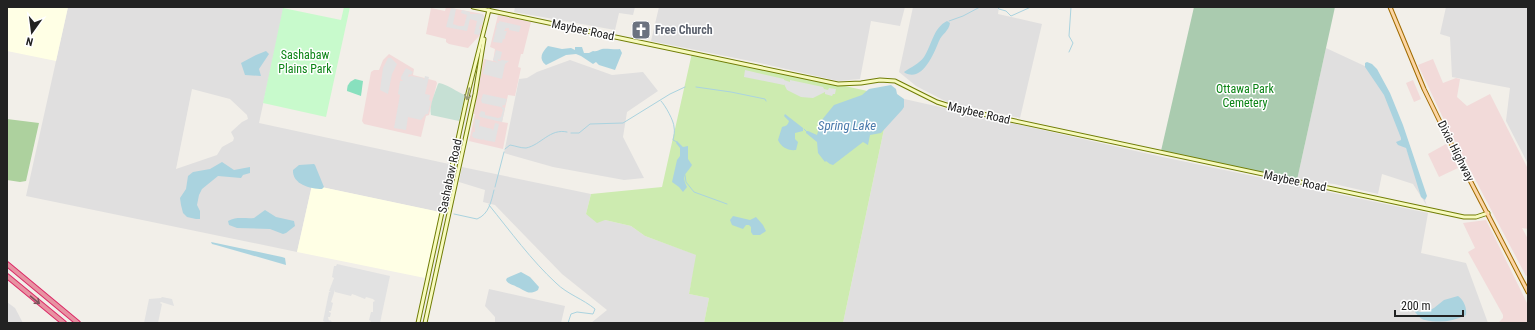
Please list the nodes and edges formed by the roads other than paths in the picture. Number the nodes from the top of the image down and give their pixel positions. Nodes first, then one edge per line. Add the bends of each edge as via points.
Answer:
1 (473, 7) edge
2 (1390, 7) edge
3 (489, 10) junction
4 (485, 29) junction
5 (472, 74) junction
6 (478, 78) junction
7 (461, 127) junction
8 (467, 131) junction
9 (454, 159) junction
10 (460, 162) junction
11 (444, 204) junction
12 (450, 211) junction
13 (1488, 213) junction
14 (434, 252) junction
15 (440, 257) junction
16 (7, 264) edge
17 (7, 276) edge
18 (427, 281) junction
19 (433, 288) junction
20 (1528, 292) edge
21 (422, 304) junction
22 (429, 308) junction
23 (64, 323) edge
24 (78, 323) edge
25 (418, 323) edge
26 (425, 323) edge

1 - 3 main road, Maybee Road
2 - 13 main road, Dixie Highway via 1424,89
3 - 4 main road, Sashabaw Road
3 - 13 main road, Maybee Road via 838,84 895,81 937,102 987,115 1464,217
4 - 5 main road, Sashabaw Road
4 - 6 main road, Sashabaw Road
5 - 6 main road via 476,73
5 -> 7 main road, Sashabaw Road
6 - 8 main road, Sashabaw Road
7 - 8 main road via 463,131
7 - 9 main road, Sashabaw Road
8 - 10 main road, Sashabaw Road
9 - 10 main road via 458,156
9 - 11 main road, Sashabaw Road
10 - 12 main road, Sashabaw Road
11 - 12 main road via 445,211
11 - 14 main road, Sashabaw Road
12 - 15 main road, Sashabaw Road
13 - 20 main road, Dixie Highway
14 - 15 main road via 439,251
14 - 18 main road, Sashabaw Road
15 - 19 main road, Sashabaw Road
16 - 24 highway
17 -> 23 highway
18 - 19 main road via 428,287
18 - 21 main road, Sashabaw Road
19 - 22 main road, Sashabaw Road
21 - 22 main road via 427,304
21 - 25 main road, Sashabaw Road
22 - 26 main road, Sashabaw Road

